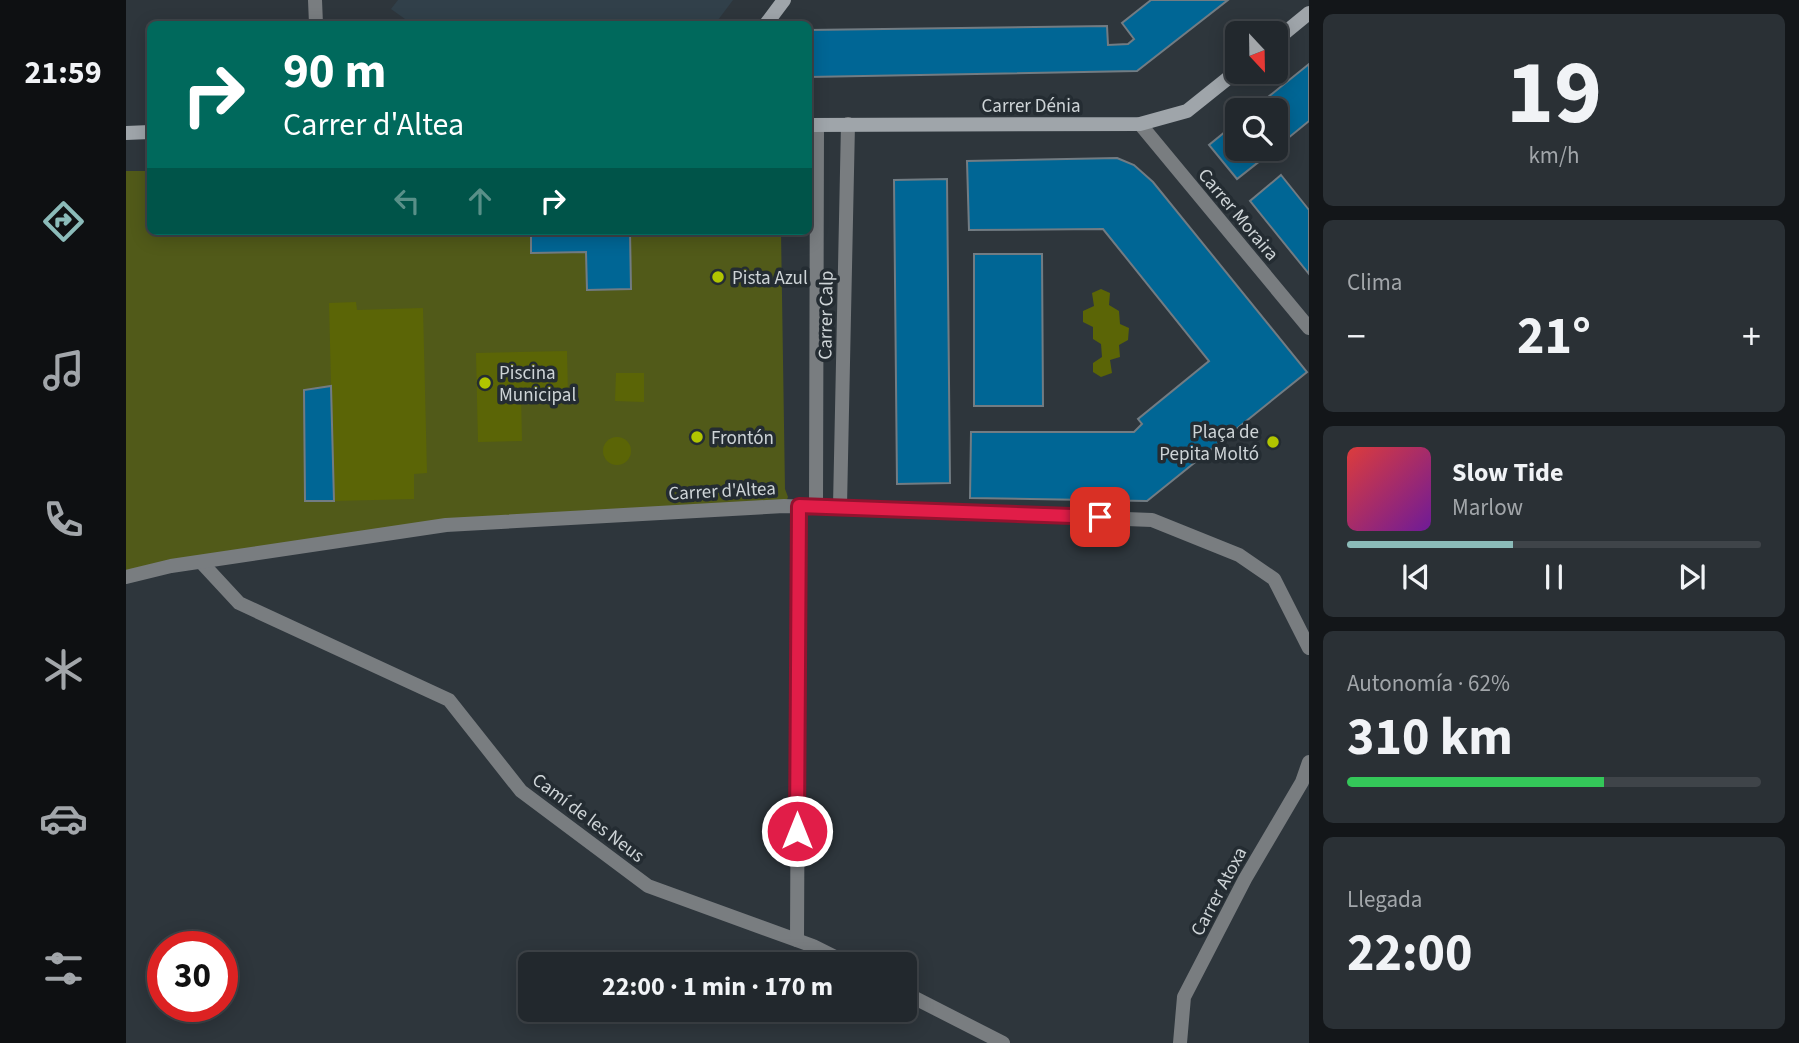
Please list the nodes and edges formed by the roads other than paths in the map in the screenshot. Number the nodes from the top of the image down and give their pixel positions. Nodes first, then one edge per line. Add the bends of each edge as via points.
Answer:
1 (315, 0) edge
2 (784, 0) edge
3 (1309, 13) edge
4 (316, 21) edge
5 (768, 21) edge
6 (1288, 30) edge
7 (1225, 81) edge
8 (848, 124) junction
9 (1140, 124) junction
10 (813, 125) edge
11 (147, 132) edge
12 (126, 133) edge
13 (1309, 328) edge
14 (816, 505) junction
15 (799, 506) junction
16 (840, 506) junction
17 (201, 562) junction
18 (126, 577) edge
19 (1309, 649) edge
20 (1309, 762) edge
21 (797, 940) junction
22 (823, 952) edge
23 (917, 999) edge
24 (1003, 1043) edge
25 (1180, 1043) edge

1 - 4 street
2 - 5 street
3 - 6 street
7 - 9 street, Carrer Dénia via 1187,111
8 - 9 street, Carrer Dénia
8 - 10 street, Carrer Dénia
8 - 16 street, Carrer Calp
9 - 13 street, Carrer Moraira
10 - 14 street, Carrer Calp
11 - 12 street
14 - 15 street, Carrer d'Altea
14 - 16 street, Carrer d'Altea
15 - 17 street, Carrer d'Altea via 446,525
15 - 21 street
16 - 19 street, Carrer d'Altea via 1152,520 1239,555 1274,579
17 - 18 street, Carrer d'Altea
17 - 21 street, Camí de les Neus via 239,603 449,700 521,791 648,886
20 - 25 street, Carrer Atoxa via 1184,997
21 - 22 street, Camí de les Neus
23 - 24 street

